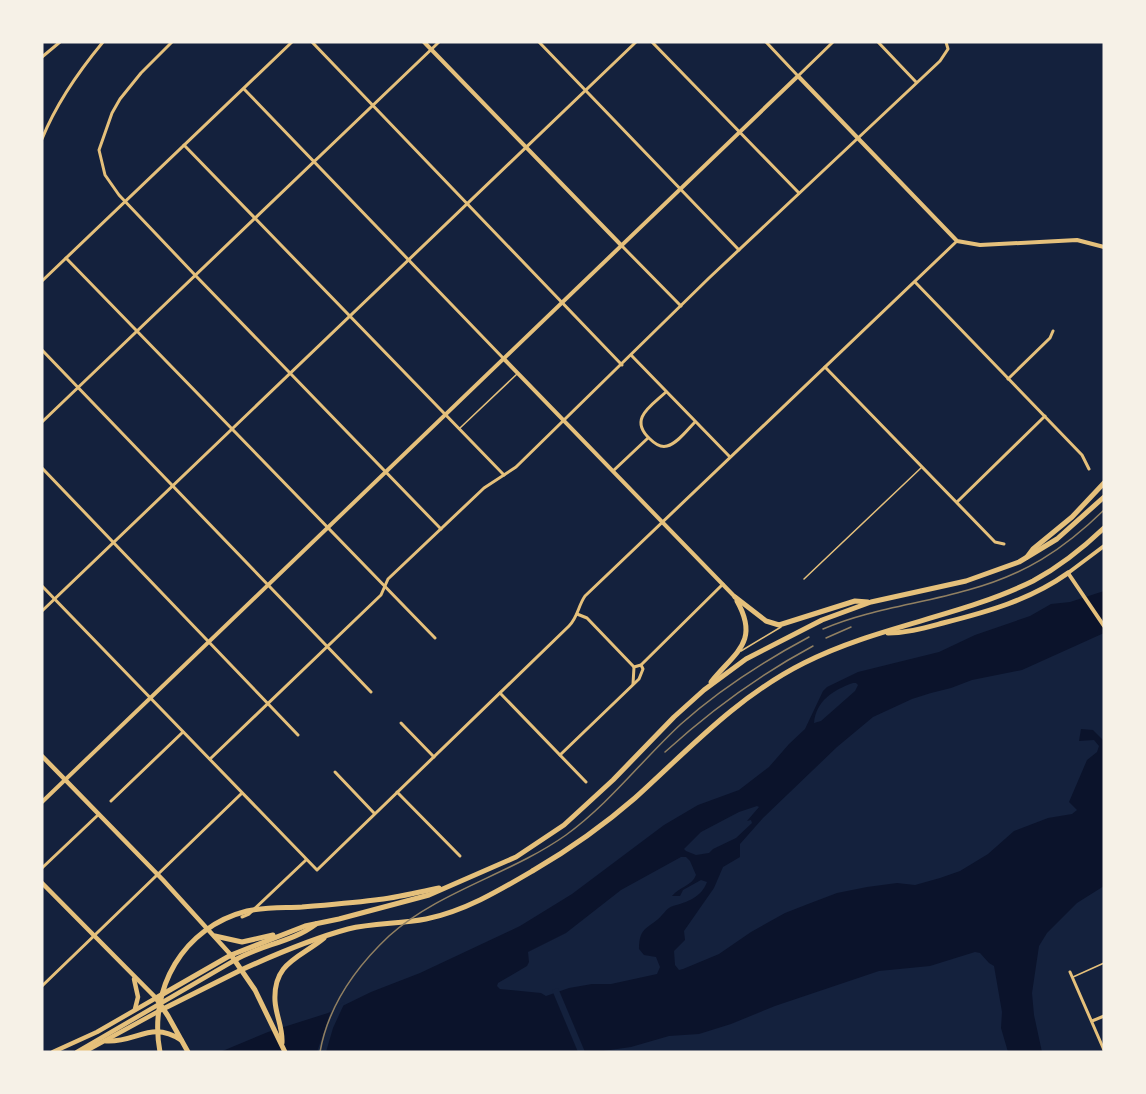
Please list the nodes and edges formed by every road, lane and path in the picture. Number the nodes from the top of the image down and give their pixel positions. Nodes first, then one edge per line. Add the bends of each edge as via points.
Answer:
1 (60, 42) edge
2 (104, 42) edge
3 (172, 42) edge
4 (292, 42) edge
5 (312, 42) edge
6 (424, 42) edge
7 (439, 42) edge
8 (539, 42) edge
9 (636, 42) edge
10 (652, 42) edge
11 (765, 42) edge
12 (833, 42) edge
13 (878, 42) edge
14 (945, 42) edge
15 (431, 49) junction
16 (42, 57) edge
17 (798, 76) junction
18 (916, 82) junction
19 (244, 89) junction
20 (585, 91) junction
21 (373, 105) junction
22 (739, 132) junction
23 (857, 138) junction
24 (42, 139) edge
25 (184, 145) junction
26 (526, 147) junction
27 (313, 162) junction
28 (681, 189) junction
29 (799, 193) junction
30 (125, 201) junction
31 (467, 204) junction
32 (254, 218) junction
33 (957, 241) junction
34 (621, 245) junction
35 (1104, 247) edge
36 (739, 250) junction
37 (66, 258) junction
38 (409, 260) junction
39 (195, 275) junction
40 (42, 281) edge
41 (915, 282) junction
42 (562, 302) junction
43 (681, 306) junction
44 (350, 316) junction
45 (137, 331) junction
46 (1053, 331) dead end
47 (42, 350) edge
48 (631, 355) junction
49 (504, 358) junction
50 (622, 365) junction
51 (825, 367) junction
52 (291, 373) junction
53 (518, 373) junction
54 (1008, 379) junction
55 (78, 388) junction
56 (666, 392) junction
57 (445, 414) junction
58 (1045, 416) junction
59 (564, 420) junction
60 (42, 422) edge
61 (695, 422) junction
62 (459, 429) junction
63 (231, 430) junction
64 (648, 438) junction
65 (730, 457) junction
66 (922, 467) junction
67 (42, 468) edge
68 (1089, 469) dead end
69 (613, 471) junction
70 (386, 472) junction
71 (504, 475) junction
72 (1104, 483) edge
73 (172, 486) junction
74 (1104, 497) edge
75 (957, 502) junction
76 (662, 523) junction
77 (327, 528) junction
78 (1104, 528) edge
79 (441, 529) junction
80 (114, 543) junction
81 (1004, 544) dead end
82 (1104, 546) edge
83 (1026, 559) junction
84 (1068, 573) junction
85 (804, 579) dead end
86 (723, 584) junction
87 (268, 585) junction
88 (42, 586) edge
89 (385, 587) junction
90 (735, 597) junction
91 (54, 599) junction
92 (871, 602) junction
93 (42, 611) edge
94 (577, 614) junction
95 (787, 624) junction
96 (1104, 626) edge
97 (883, 633) junction
98 (435, 638) dead end
99 (209, 641) junction
100 (328, 647) junction
101 (736, 654) junction
102 (641, 665) junction
103 (634, 667) junction
104 (633, 684) junction
105 (705, 690) junction
106 (371, 692) dead end
107 (500, 693) junction
108 (150, 698) junction
109 (269, 703) junction
110 (401, 723) dead end
111 (183, 732) junction
112 (298, 735) dead end
113 (560, 755) junction
114 (42, 756) edge
115 (434, 757) junction
116 (210, 759) junction
117 (335, 772) dead end
118 (66, 780) junction
119 (585, 782) dead end
120 (397, 792) junction
121 (242, 793) junction
122 (111, 801) dead end
123 (42, 802) edge
124 (374, 813) junction
125 (99, 814) junction
126 (460, 856) dead end
127 (306, 860) junction
128 (42, 868) edge
129 (157, 875) junction
130 (42, 883) edge
131 (455, 885) junction
132 (242, 917) dead end
133 (317, 924) junction
134 (277, 935) junction
135 (328, 935) junction
136 (94, 936) junction
137 (215, 936) junction
138 (231, 955) junction
139 (235, 960) junction
140 (1104, 963) edge
141 (242, 970) junction
142 (1071, 972) dead end
143 (133, 977) junction
144 (1073, 977) junction
145 (42, 986) edge
146 (160, 1004) junction
147 (134, 1010) junction
148 (1104, 1016) edge
149 (1092, 1021) junction
150 (106, 1041) junction
151 (184, 1042) junction
152 (282, 1043) junction
153 (1104, 1050) edge
154 (53, 1052) edge
155 (77, 1052) edge
156 (84, 1052) edge
157 (160, 1052) edge
158 (188, 1052) edge
159 (285, 1052) edge

1 - 16 street
2 - 24 street via 80,71
3 - 30 street via 120,99 102,139 99,150 105,175
4 - 19 street
5 - 21 street
6 - 15 street
7 - 15 street
8 - 20 street
9 - 20 street
10 - 22 street
11 - 17 street
12 - 17 street
13 - 18 street
14 - 18 street via 948,49 940,61
15 - 21 street
15 - 26 street
17 - 22 street
17 - 23 street
18 - 23 street
19 - 25 street
19 - 27 street
20 - 26 street
20 - 28 street
21 - 27 street
21 - 31 street
22 - 28 street
22 - 29 street
23 - 29 street
23 - 33 street
25 - 30 street
25 - 32 street
26 - 31 street
26 - 34 street
27 - 32 street
27 - 38 street
28 - 34 street
28 - 36 street
29 - 36 street
30 - 37 street
30 - 39 street
31 - 38 street
31 - 42 street
32 - 39 street
32 - 44 street
33 - 35 street via 980,245 1077,240
33 - 41 street
34 - 42 street
34 - 43 street
36 - 43 street
37 - 40 street
37 - 45 street
38 - 44 street
38 - 49 street
39 - 45 street
39 - 52 street
41 - 51 street
41 - 54 street
42 - 49 street
42 - 50 street
43 - 48 street
44 - 52 street
44 - 57 street
45 - 55 street
45 - 63 street
46 - 54 street
47 - 55 street
48 - 50 street
48 - 56 street
49 - 53 street
49 - 57 street
50 - 59 street
51 - 65 street
51 - 66 street
52 - 63 street
52 - 70 street
53 - 59 street
53 - 62 lane
54 - 58 street
55 - 60 street
55 - 73 street
56 - 61 street
56 - 64 street via 642,415 640,426
57 - 62 street
57 - 70 street
58 - 68 street via 1082,455
58 - 75 street
59 - 69 street
59 - 71 street
61 - 64 street via 665,447
61 - 65 street
62 - 71 street
63 - 73 street
63 - 77 street
64 - 69 street
65 - 76 street
66 - 75 street
66 - 85 lane
67 - 80 street
69 - 76 street
70 - 77 street
70 - 79 street
71 - 79 street via 484,488
72 - 83 main road
73 - 80 street
73 - 87 street
74 - 83 main road via 1068,531
75 - 81 street via 995,542
76 - 86 street
76 - 94 street via 585,596
77 - 87 street
77 - 89 street
78 - 97 main road via 1060,565 1034,580 1004,594
79 - 89 street via 388,579
80 - 91 street
80 - 99 street
82 - 84 street
83 - 92 main road via 966,581
84 - 96 street
84 - 97 main road via 1032,595 987,612 904,633
86 - 90 street
86 - 102 street
87 - 99 street
87 - 100 street
88 - 91 street
89 - 98 street
89 - 100 street
90 - 95 main road via 766,621
90 - 101 main road via 748,631
91 - 93 street
91 - 108 street
92 - 95 main road via 855,601
92 - 105 main road via 772,644
94 - 103 street via 587,618
94 - 107 street
95 - 101 lane
97 - 135 main road via 806,662 754,692 596,830 497,891 427,918
99 - 108 street
99 - 109 street
100 - 106 street
100 - 109 street
101 - 105 main road
102 - 103 street
102 - 104 street via 642,674
103 - 104 street
104 - 113 street
105 - 131 main road via 564,825 516,856
107 - 113 street
107 - 115 street
108 - 111 street
108 - 118 street
109 - 112 street
109 - 116 street
110 - 115 street
111 - 116 street
111 - 122 street
113 - 119 street
114 - 118 main road
115 - 120 street
116 - 121 street
117 - 124 street
118 - 123 street
118 - 125 main road
120 - 124 street
120 - 126 street
121 - 127 street
121 - 129 street
124 - 127 street via 317,870
125 - 128 street
125 - 129 main road
127 - 132 street
129 - 136 street
129 - 137 main road
130 - 136 main road
131 - 133 main road
131 - 157 main road via 399,897 260,909 211,927 189,944 163,989 157,1027
133 - 134 main road
133 - 139 main road
134 - 137 main road via 242,942
134 - 138 main road
135 - 141 main road
135 - 152 main road via 298,954 283,970 276,987
136 - 143 main road
136 - 145 street
137 - 138 main road
138 - 139 main road
138 - 146 main road
139 - 141 main road
139 - 146 main road
140 - 144 lane
141 - 146 main road
141 - 152 main road
142 - 144 street
143 - 146 main road
143 - 147 main road via 138,997
144 - 149 street
146 - 147 main road
146 - 150 main road
146 - 151 main road
146 - 155 main road
147 - 154 main road
148 - 149 street
149 - 153 street
150 - 151 main road via 156,1031
150 - 156 main road
151 - 158 main road
152 - 159 main road

